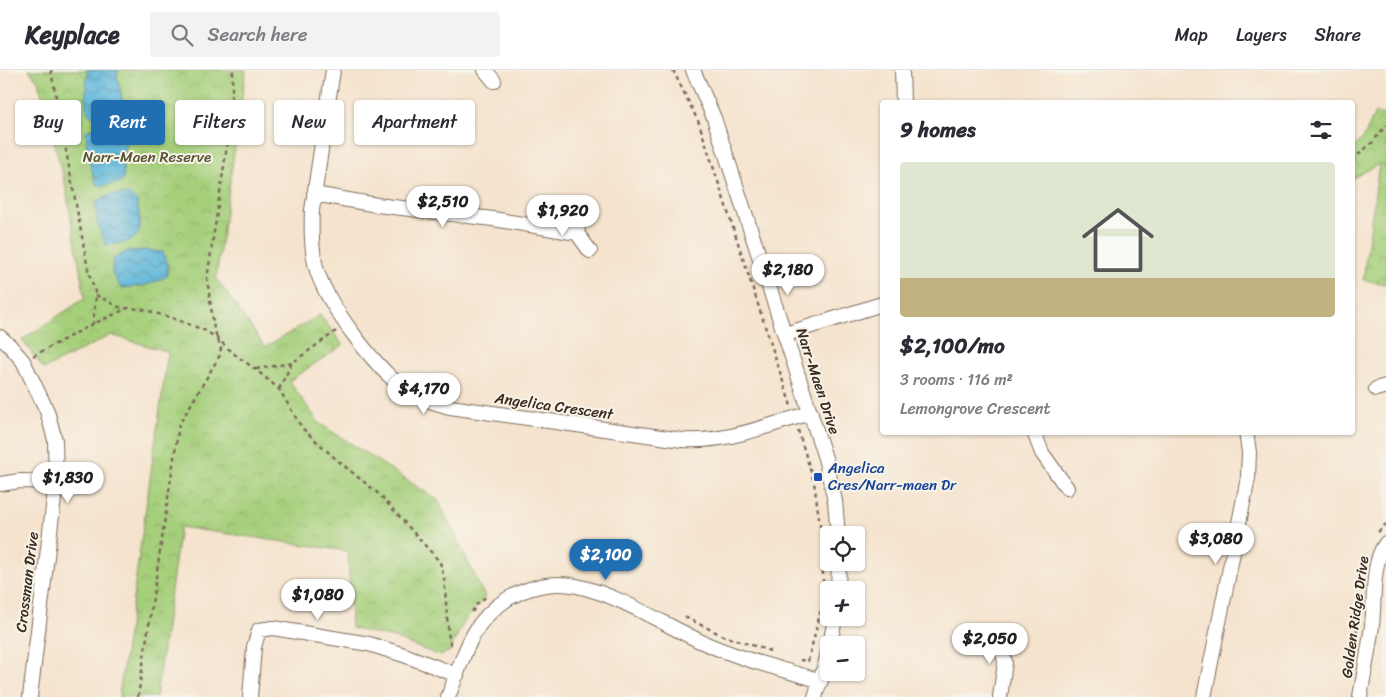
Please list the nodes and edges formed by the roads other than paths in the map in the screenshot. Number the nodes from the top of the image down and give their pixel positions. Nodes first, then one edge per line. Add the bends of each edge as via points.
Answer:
1 (333, 70) edge
2 (485, 70) edge
3 (692, 70) edge
4 (902, 70) edge
5 (494, 81) dead end
6 (903, 100) edge
7 (314, 194) junction
8 (580, 211) dead end
9 (577, 233) junction
10 (590, 251) dead end
11 (880, 305) edge
12 (786, 334) junction
13 (0, 337) edge
14 (811, 413) junction
15 (1035, 435) edge
16 (1246, 435) edge
17 (56, 482) junction
18 (0, 484) edge
19 (1067, 488) dead end
20 (837, 526) edge
21 (1386, 543) edge
22 (998, 632) dead end
23 (457, 675) junction
24 (820, 681) edge
25 (821, 681) edge
26 (30, 697) edge
27 (250, 697) edge
28 (448, 697) edge
29 (815, 697) edge
30 (1000, 697) edge
31 (1204, 697) edge
32 (1360, 697) edge

1 - 7 street, Angelica Crescent
2 - 5 street
3 - 12 street, Narr-Maen Drive via 714,118
4 - 6 street
7 - 9 street via 377,206 493,219
7 - 14 street, Angelica Crescent via 313,254 327,295 371,356 392,379 428,401 450,407 695,441 729,438
8 - 9 street
9 - 10 street
11 - 12 street
12 - 14 street, Narr-Maen Drive
13 - 17 street, Crossman Drive via 23,361 47,411 55,440
14 - 20 street, Narr-Maen Drive via 830,475
15 - 19 street via 1042,453
16 - 31 street via 1248,478
17 - 18 street
17 - 26 street, Crossman Drive
21 - 32 street, Golden Ridge Drive via 1377,565 1372,625
22 - 30 street via 1005,662
23 - 24 street via 473,635 489,614 522,592 556,584 578,586 612,598 726,652
23 - 27 street via 369,644 274,628 259,630 254,647
23 - 28 street
25 - 29 street

